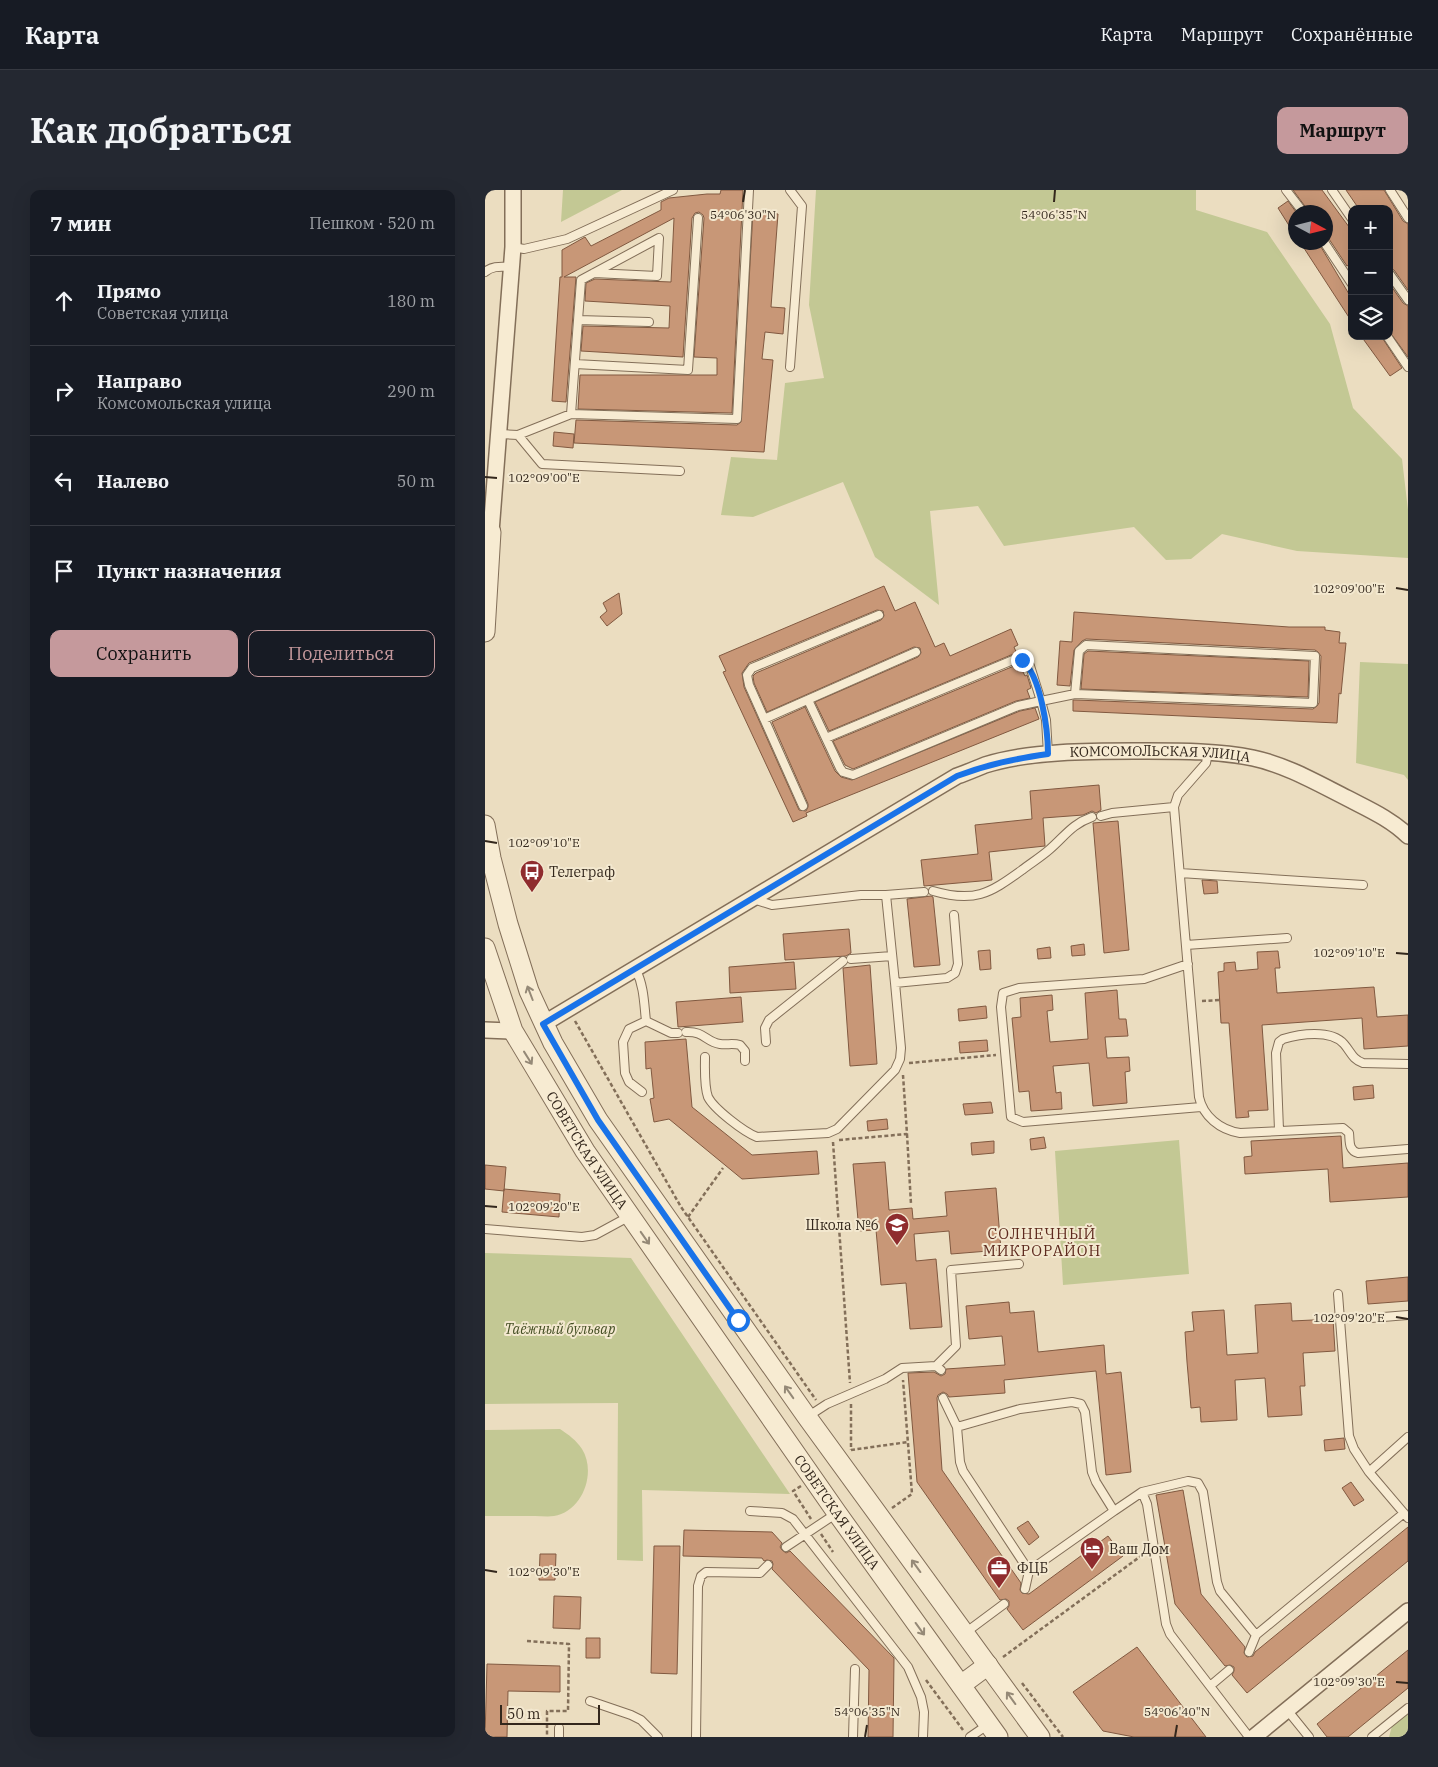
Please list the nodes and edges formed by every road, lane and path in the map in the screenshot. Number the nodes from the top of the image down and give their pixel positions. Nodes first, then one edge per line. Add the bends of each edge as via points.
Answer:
1 (513, 190) edge
2 (673, 190) edge
3 (749, 190) edge
4 (790, 190) edge
5 (1286, 190) edge
6 (1332, 190) edge
7 (1390, 190) edge
8 (1298, 205) edge
9 (1348, 213) edge
10 (698, 218) dead end
11 (1408, 218) edge
12 (513, 247) junction
13 (1330, 250) edge
14 (512, 267) junction
15 (485, 272) edge
16 (594, 274) junction
17 (1348, 274) edge
18 (1393, 279) edge
19 (1408, 300) edge
20 (578, 320) junction
21 (649, 322) dead end
22 (1390, 340) edge
23 (575, 364) junction
24 (790, 367) dead end
25 (1408, 367) edge
26 (571, 414) junction
27 (499, 434) junction
28 (518, 435) junction
29 (680, 471) dead end
30 (488, 532) edge
31 (487, 563) edge
32 (879, 615) dead end
33 (485, 632) edge
34 (916, 652) dead end
35 (1075, 694) junction
36 (808, 700) junction
37 (1041, 701) junction
38 (764, 719) junction
39 (826, 738) junction
40 (1048, 754) junction
41 (1208, 754) junction
42 (803, 806) dead end
43 (1174, 807) junction
44 (1101, 816) dead end
45 (1092, 818) dead end
46 (485, 825) edge
47 (1408, 836) edge
48 (1180, 873) junction
49 (1363, 885) dead end
50 (933, 891) dead end
51 (924, 892) dead end
52 (886, 895) junction
53 (752, 899) junction
54 (954, 916) dead end
55 (1287, 938) dead end
56 (1186, 945) junction
57 (485, 948) edge
58 (892, 956) junction
59 (1188, 964) junction
60 (636, 970) junction
61 (895, 983) junction
62 (1221, 1000) dead end
63 (1197, 1002) dead end
64 (568, 1009) junction
65 (646, 1021) junction
66 (543, 1024) junction
67 (485, 1030) edge
68 (513, 1031) junction
69 (765, 1042) dead end
70 (901, 1048) junction
71 (1006, 1055) junction
72 (705, 1057) dead end
73 (745, 1060) dead end
74 (1408, 1064) edge
75 (903, 1072) dead end
76 (643, 1092) dead end
77 (1201, 1107) junction
78 (1279, 1130) junction
79 (907, 1134) junction
80 (1408, 1149) edge
81 (723, 1168) dead end
82 (911, 1204) dead end
83 (630, 1216) junction
84 (688, 1217) junction
85 (485, 1229) edge
86 (1019, 1264) dead end
87 (1338, 1294) dead end
88 (1408, 1315) edge
89 (1371, 1318) dead end
90 (738, 1320) junction
91 (715, 1336) junction
92 (902, 1368) junction
93 (850, 1394) junction
94 (943, 1398) dead end
95 (814, 1412) junction
96 (957, 1427) junction
97 (1408, 1437) edge
98 (908, 1442) junction
99 (846, 1443) dead end
100 (851, 1450) junction
101 (1369, 1472) junction
102 (1141, 1492) junction
103 (892, 1508) dead end
104 (750, 1511) dead end
105 (1115, 1511) junction
106 (837, 1513) junction
107 (1406, 1516) edge
108 (805, 1534) junction
109 (786, 1547) dead end
110 (1153, 1547) junction
111 (768, 1565) dead end
112 (1029, 1571) junction
113 (1025, 1589) dead end
114 (1004, 1604) dead end
115 (1408, 1611) edge
116 (965, 1633) junction
117 (1256, 1635) junction
118 (527, 1641) dead end
119 (1249, 1652) dead end
120 (995, 1661) junction
121 (855, 1669) dead end
122 (1229, 1670) dead end
123 (961, 1685) junction
124 (1210, 1686) junction
125 (590, 1701) dead end
126 (1408, 1708) edge
127 (1288, 1711) junction
128 (559, 1728) dead end
129 (993, 1730) edge
130 (547, 1737) edge
131 (559, 1737) edge
132 (658, 1737) edge
133 (696, 1737) edge
134 (853, 1737) edge
135 (923, 1737) edge
136 (969, 1737) edge
137 (1040, 1737) edge
138 (1249, 1737) edge
139 (1254, 1737) edge
140 (1309, 1737) edge
141 (1373, 1737) edge

1 - 12 street
2 - 12 lane via 567,240 524,249
3 - 26 lane via 737,419
4 - 24 lane via 802,206
5 - 8 lane
6 - 9 lane
7 - 11 lane
10 - 23 lane via 688,370
12 - 14 street
13 - 17 lane
14 - 15 lane via 497,266
14 - 27 street
16 - 16 lane via 643,247 659,238 657,276
16 - 20 lane via 581,280
18 - 19 lane
20 - 21 lane
20 - 23 lane
22 - 25 lane
23 - 26 lane
26 - 28 lane
27 - 28 lane
27 - 30 street
28 - 29 lane via 542,464
30 - 31 street
31 - 33 street
32 - 38 lane via 752,668 747,675 749,685
34 - 36 lane
35 - 35 lane via 1313,703 1315,656 1086,645 1079,651
35 - 37 lane
36 - 38 lane
36 - 39 lane
37 - 39 lane via 1018,706 853,775 840,768
37 - 39 lane via 1030,666 1022,660 1013,660
37 - 40 lane
38 - 42 lane
40 - 41 street, КОМСОМОЛЬСКАЯ УЛИЦА via 1120,751
40 - 53 street, КОМСОМОЛЬСКАЯ УЛИЦА via 986,765 957,776
41 - 43 lane via 1206,762 1179,795
41 - 47 street, КОМСОМОЛЬСКАЯ УЛИЦА via 1253,758 1300,774 1399,827
43 - 44 lane
43 - 48 lane
45 - 50 lane via 1080,821 1049,850 996,889 985,894 953,897
66 -> 46 street, СОВЕТСКАЯ УЛИЦА via 508,924
48 - 49 lane
48 - 56 lane
51 - 52 lane
52 - 53 lane via 772,905
52 - 58 lane
53 - 60 street, КОМСОМОЛЬСКАЯ УЛИЦА
54 - 61 lane via 958,964 955,973 947,978
55 - 56 lane
56 - 59 lane
57 - 68 street, СОВЕТСКАЯ УЛИЦА
58 - 61 lane
58 - 69 lane via 847,960 769,1020 765,1028
59 - 71 lane via 1144,979 1019,988 1003,993 1001,1007
59 - 77 lane
60 - 64 street, КОМСОМОЛЬСКАЯ УЛИЦА
60 - 65 lane via 641,979
61 - 70 lane
62 - 63 path
64 - 66 street, КОМСОМОЛЬСКАЯ УЛИЦА
64 - 84 path
65 - 73 lane via 671,1034 695,1032 721,1044 741,1045
65 - 76 lane via 629,1029 623,1042 625,1073 629,1082
66 - 90 street, СОВЕТСКАЯ УЛИЦА via 598,1120
67 - 68 street
68 -> 83 street, СОВЕТСКАЯ УЛИЦА via 585,1151
70 - 71 path via 903,1064
70 - 72 lane via 895,1070 837,1129 828,1133 757,1137 712,1104 707,1095
71 - 77 lane via 1011,1117 1023,1122
74 - 78 lane via 1357,1060 1343,1043 1329,1036 1317,1034 1283,1039 1276,1053
75 - 79 path
77 - 78 lane via 1230,1131
78 - 80 lane via 1343,1128 1349,1133 1350,1147 1358,1153
79 - 82 path
79 - 93 path via 833,1140
81 - 84 path
83 - 85 lane via 595,1235
83 -> 91 street, СОВЕТСКАЯ УЛИЦА
84 - 95 path
86 - 92 lane via 951,1270 957,1346 938,1368
87 - 101 lane via 1349,1436
88 - 89 lane
90 - 91 street
95 -> 90 street, СОВЕТСКАЯ УЛИЦА
91 - 106 street, СОВЕТСКАЯ УЛИЦА
92 - 93 lane
92 - 98 path
93 - 95 lane
93 - 100 path
94 - 96 lane
116 -> 95 street, СОВЕТСКАЯ УЛИЦА
96 - 105 lane via 1020,1409 1072,1402 1081,1404 1085,1412 1092,1472
96 - 112 lane via 963,1471
97 - 101 lane
98 - 100 path
98 - 103 path via 912,1494
99 - 100 path
101 - 107 lane
102 - 105 lane
102 - 110 lane via 1147,1504
102 - 117 lane via 1189,1481 1198,1483 1203,1492 1220,1591
104 - 108 lane via 782,1513 793,1519
105 - 112 lane
106 - 108 lane
106 -> 123 street, СОВЕТСКАЯ УЛИЦА
107 - 117 lane
108 - 109 lane
108 - 135 lane via 908,1667 921,1697
110 - 120 path
110 - 124 lane via 1170,1634
111 - 133 lane via 760,1573 707,1572 701,1576 698,1586
112 - 113 lane
114 - 116 lane
115 - 127 street
116 - 120 street, СОВЕТСКАЯ УЛИЦА
117 - 119 lane
118 - 130 path via 569,1644 568,1711 547,1711
120 - 123 street
137 -> 120 street, СОВЕТСКАЯ УЛИЦА
121 - 134 lane
122 - 124 lane
123 - 129 street, СОВЕТСКАЯ УЛИЦА
124 - 138 lane
125 - 132 lane via 641,1720
126 - 141 lane
127 - 139 street
127 - 140 lane
128 - 131 lane
129 - 136 lane

